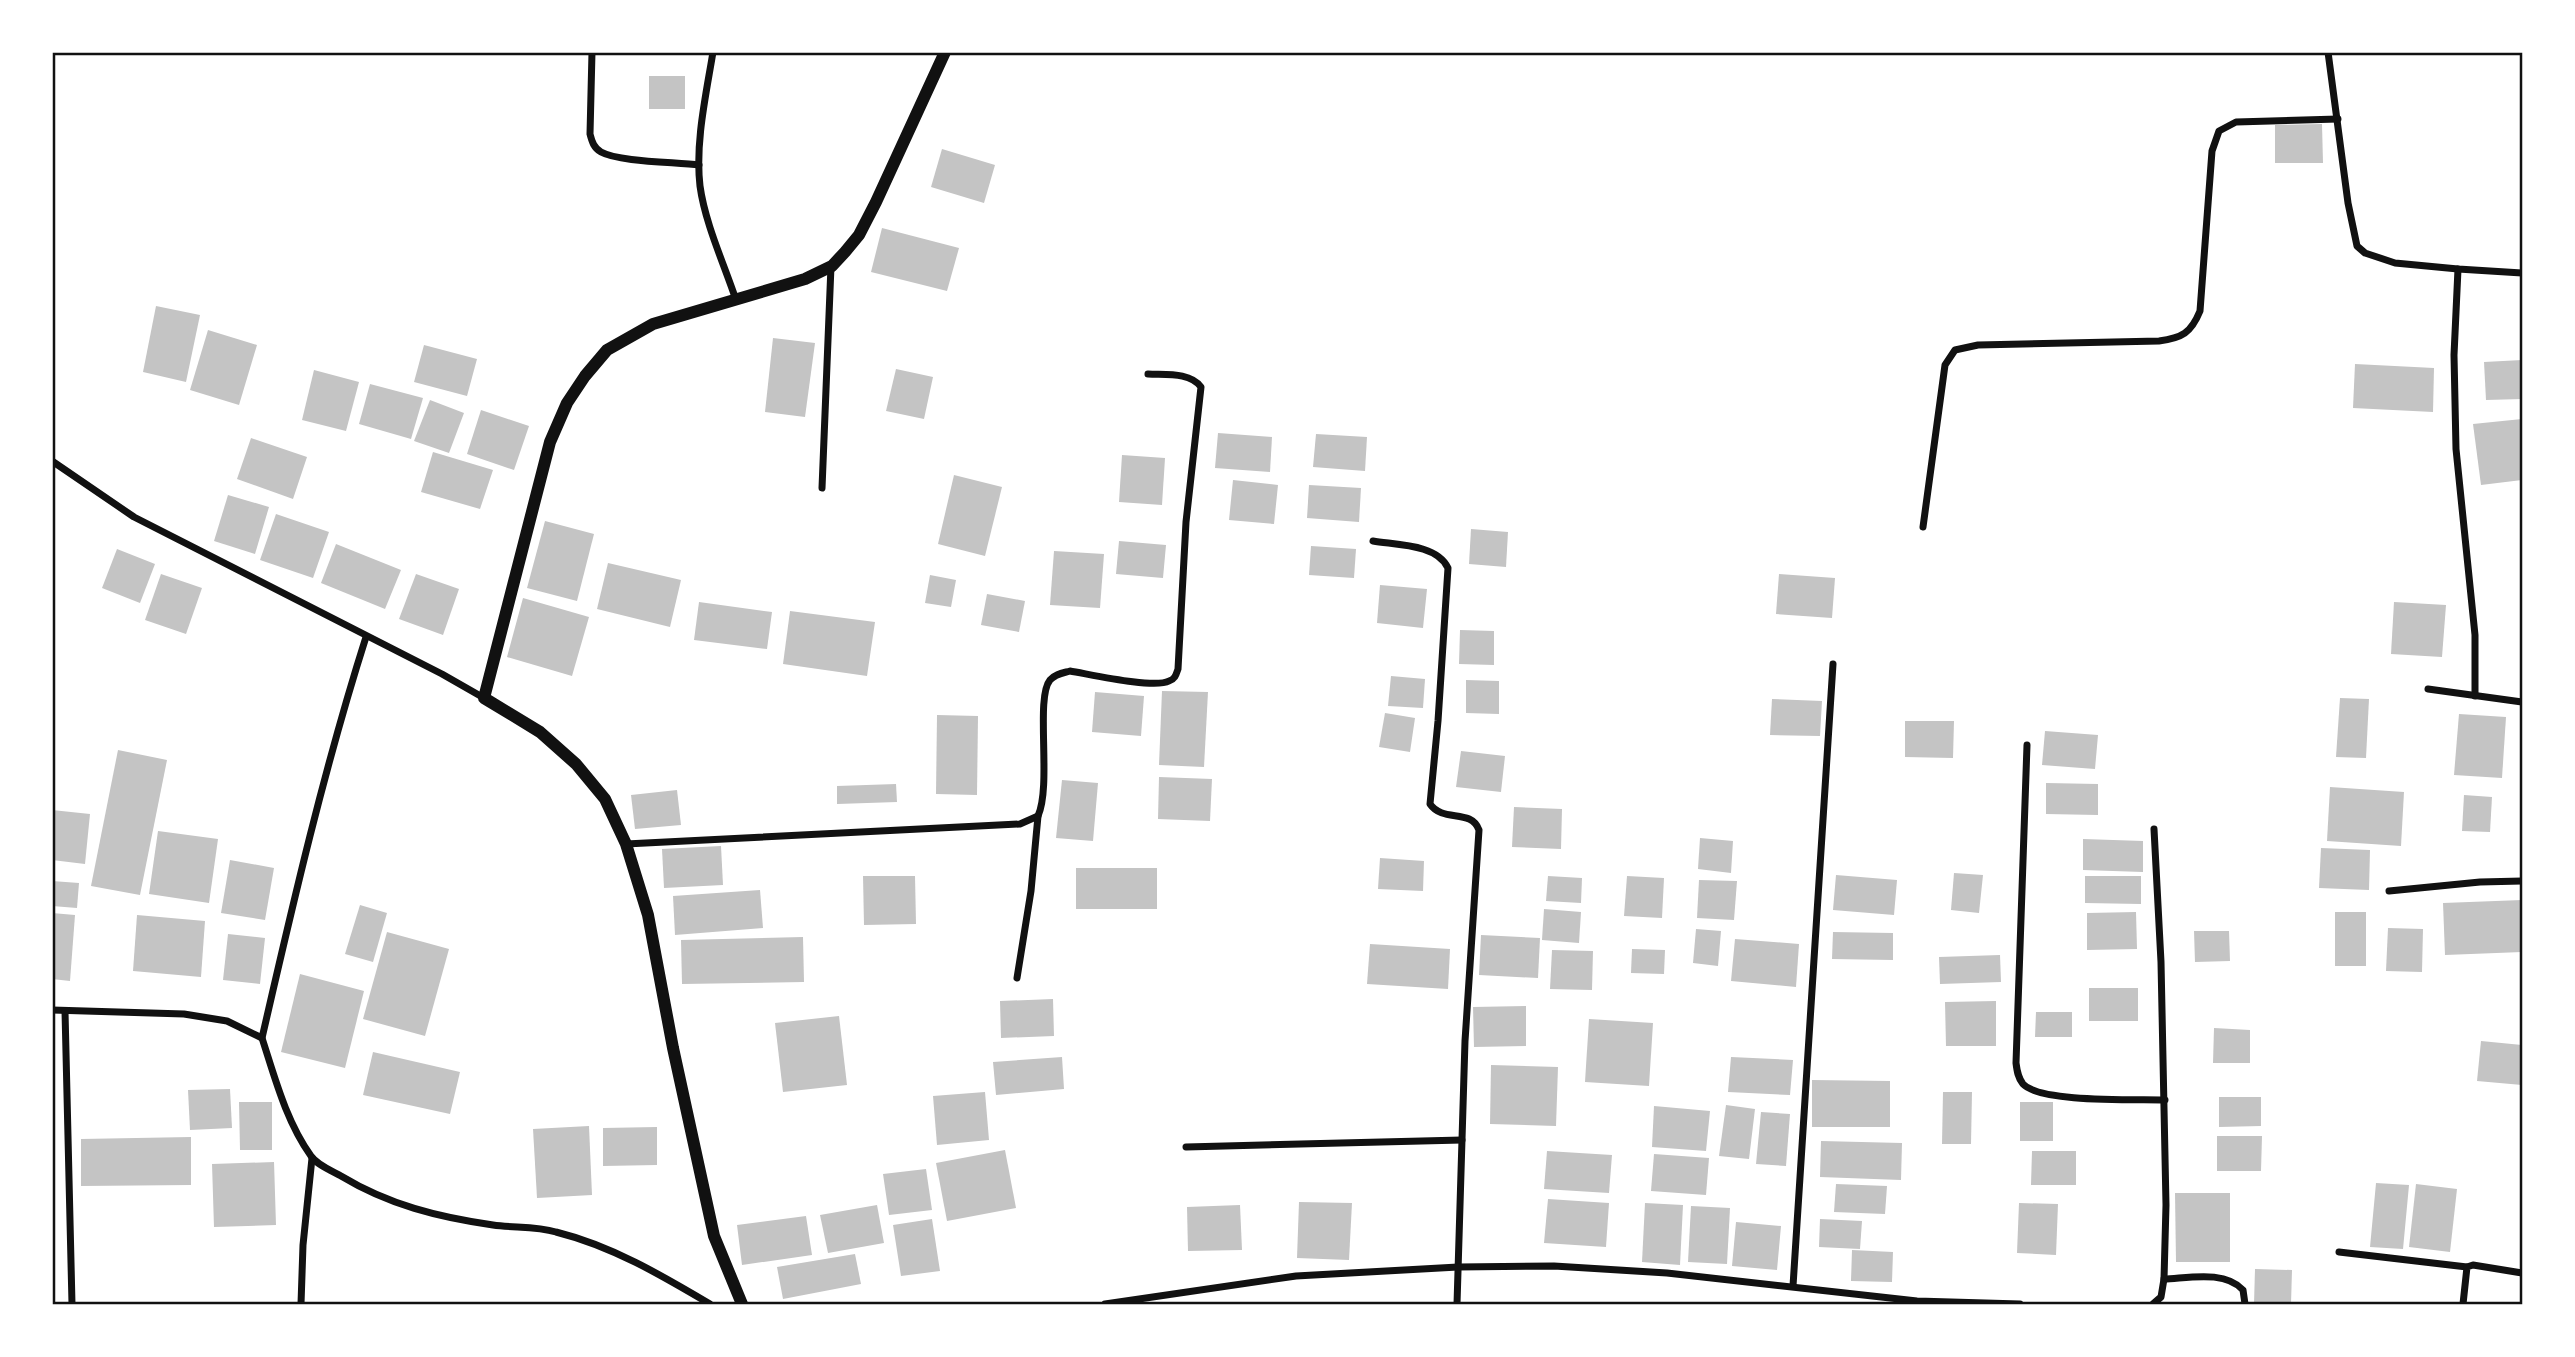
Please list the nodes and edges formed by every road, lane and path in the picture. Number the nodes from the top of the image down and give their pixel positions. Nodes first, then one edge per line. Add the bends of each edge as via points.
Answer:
1 (592, 52) edge
2 (713, 52) edge
3 (944, 52) edge
4 (2328, 52) edge
5 (2338, 119) junction
6 (699, 165) junction
7 (831, 266) junction
8 (2458, 270) junction
9 (2522, 273) edge
10 (737, 300) junction
11 (1148, 374) dead end
12 (52, 461) edge
13 (822, 488) dead end
14 (1923, 527) dead end
15 (1373, 541) dead end
16 (366, 637) junction
17 (1833, 664) dead end
18 (2428, 689) dead end
19 (2474, 696) junction
20 (484, 698) junction
21 (2522, 702) edge
22 (2027, 745) dead end
23 (1038, 816) junction
24 (2154, 829) dead end
25 (626, 844) junction
26 (2522, 881) edge
27 (2389, 891) dead end
28 (1017, 978) dead end
29 (52, 1010) edge
30 (65, 1011) junction
31 (262, 1038) junction
32 (2165, 1100) junction
33 (1462, 1140) junction
34 (1186, 1147) dead end
35 (312, 1158) junction
36 (2339, 1252) dead end
37 (1458, 1267) junction
38 (2467, 1267) junction
39 (2522, 1273) edge
40 (2164, 1279) junction
41 (1793, 1286) junction
42 (72, 1304) edge
43 (301, 1304) edge
44 (710, 1304) edge
45 (742, 1304) edge
46 (1105, 1304) edge
47 (1457, 1304) edge
48 (2020, 1304) edge
49 (2153, 1304) edge
50 (2245, 1304) edge
51 (2463, 1304) edge

1 - 6 street via 590,134 598,150
2 - 6 street
3 - 7 street via 859,235
4 - 5 street
5 - 8 street via 2357,246 2395,262
5 - 14 street via 2236,122 2219,131 2212,151 2200,312 2186,335 2160,341 1978,345 1955,350 1945,365
6 - 10 street via 705,206
7 - 10 street
7 - 13 street
8 - 9 street
8 - 19 street via 2456,449 2474,635
10 - 20 street via 653,324 607,350 584,376 550,442
11 - 23 street via 1186,377 1201,387 1186,522 1178,669 1166,683 1070,671 1049,681 1044,701 1044,795
12 - 16 street via 134,517
15 - 33 street via 1429,551 1448,568 1430,804 1446,816 1468,817 1479,830
16 - 20 street
16 - 31 street via 305,848
17 - 41 street
18 - 19 street
19 - 21 street
20 - 25 street via 540,732 576,764 605,799
22 - 32 street via 2018,1076 2031,1090 2051,1096
23 - 25 street via 1020,824
23 - 28 street
24 - 32 street
25 - 45 street via 648,915 715,1236
26 - 27 street
29 - 30 street
30 - 31 street via 184,1014 227,1021
30 - 42 street
31 - 35 street via 286,1112
32 - 40 street
33 - 34 street
33 - 37 street
35 - 43 street
35 - 44 street via 394,1203 494,1225 554,1231 597,1245 651,1269
36 - 38 street
37 - 41 street via 1566,1266
37 - 46 street via 1296,1276
37 - 47 street
38 - 39 street
38 - 51 street
40 - 49 street via 2161,1297
40 - 50 street via 2230,1279 2243,1290
41 - 48 street via 1917,1301

